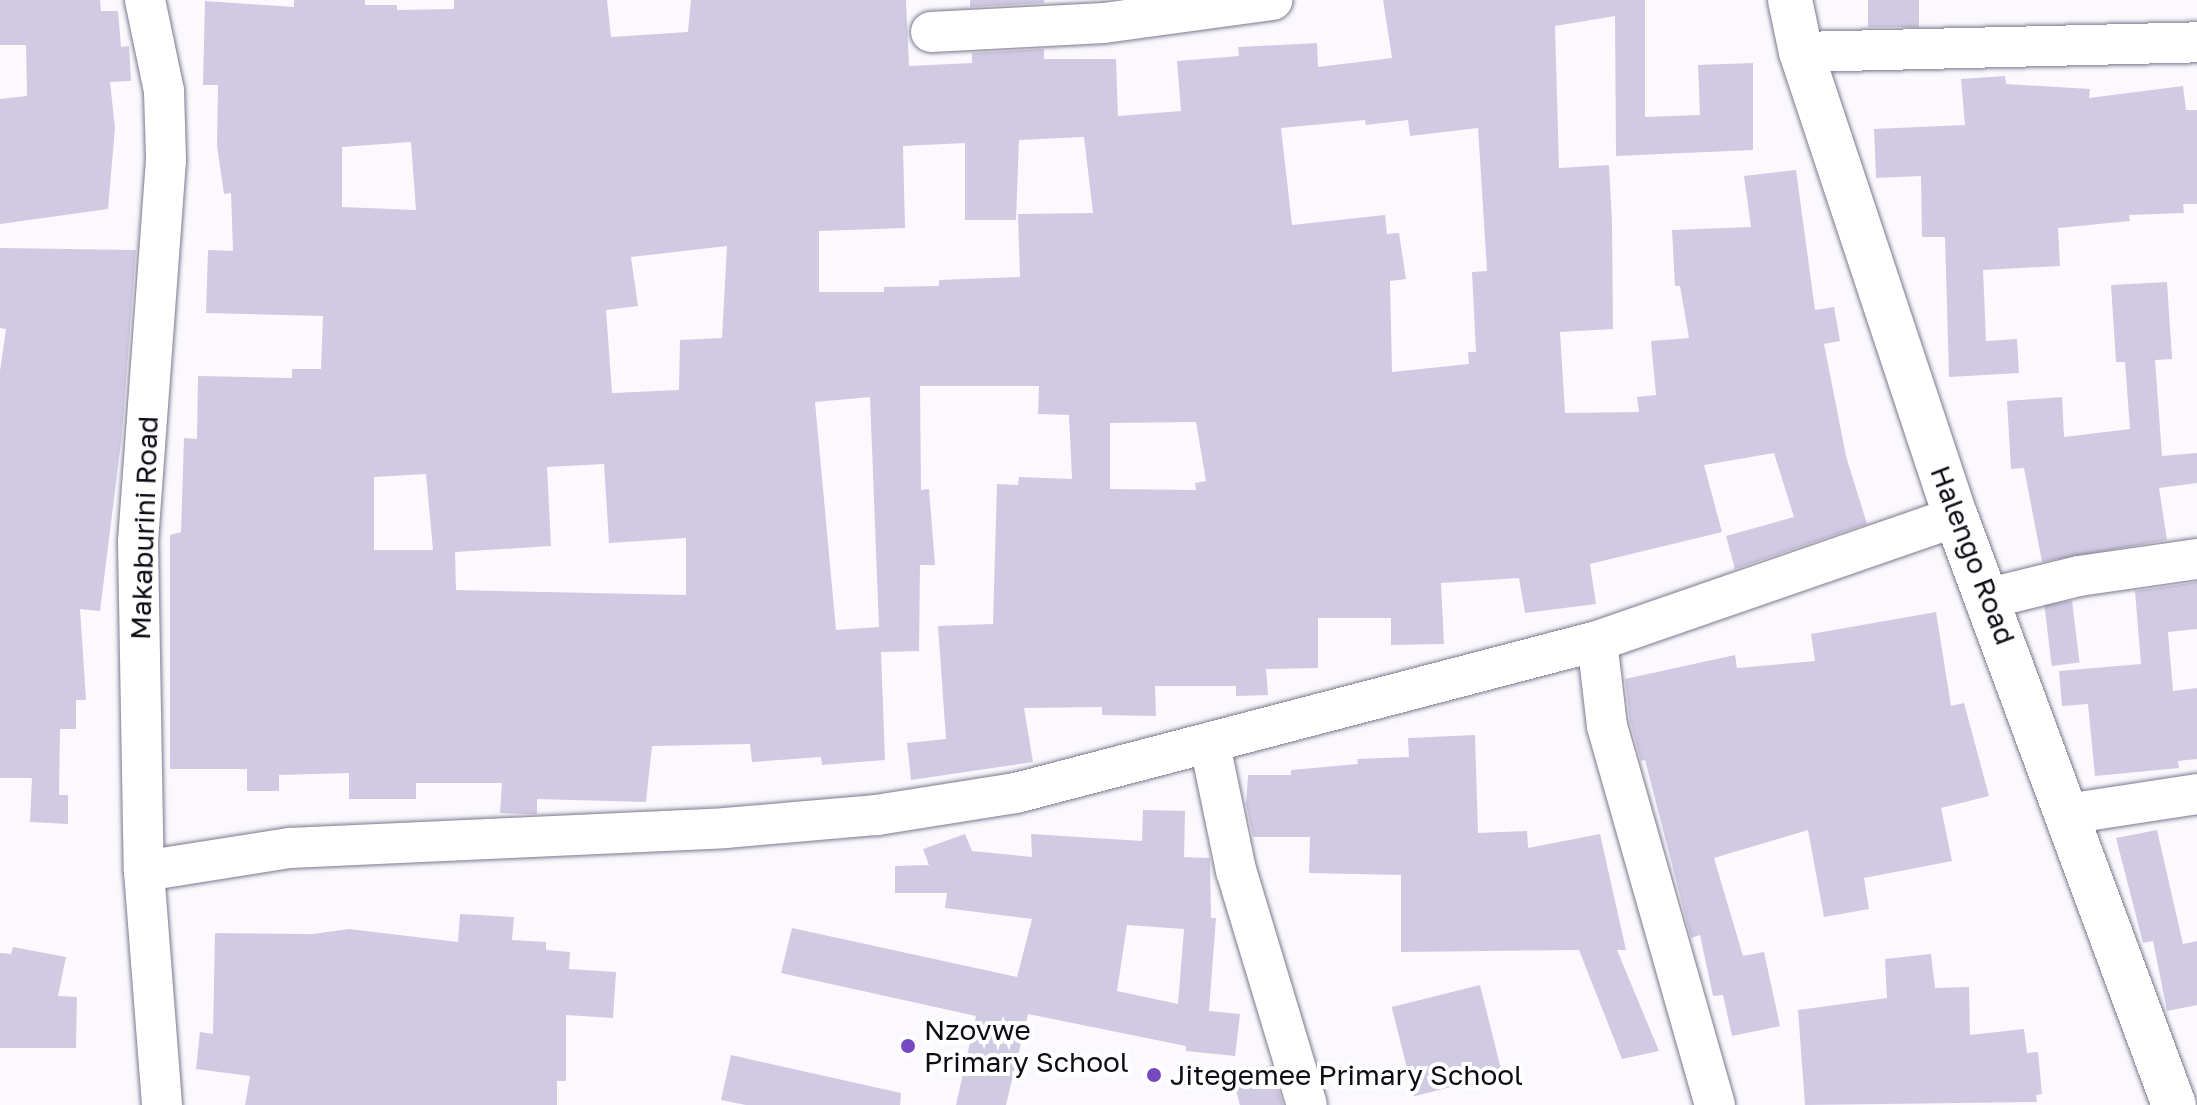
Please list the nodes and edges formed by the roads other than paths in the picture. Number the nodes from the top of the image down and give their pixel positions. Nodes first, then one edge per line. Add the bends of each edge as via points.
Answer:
1 (145, 0) edge
2 (1272, 0) edge
3 (1790, 0) edge
4 (931, 32) dead end
5 (2197, 42) edge
6 (1801, 52) junction
7 (1956, 517) junction
8 (2197, 559) edge
9 (1990, 598) junction
10 (1597, 641) junction
11 (1210, 745) junction
12 (2197, 794) edge
13 (2067, 814) junction
14 (144, 871) junction
15 (162, 1105) edge
16 (1307, 1105) edge
17 (1715, 1105) edge
18 (2174, 1105) edge

1 - 14 street, Makaburini Road via 164,91 166,160 138,542
2 - 4 street via 1104,23
3 - 6 street, Halengo Road
5 - 6 street
6 - 7 street, Halengo Road
7 - 9 street, Halengo Road
7 - 10 street
8 - 9 street via 2079,576
9 - 13 street, Halengo Road
10 - 11 street
10 - 17 street via 1607,726
11 - 14 street via 1016,793 877,815 725,828 290,848
11 - 16 street via 1236,870
12 - 13 street
13 - 18 street, Halengo Road
14 - 15 street, Makaburini Road

